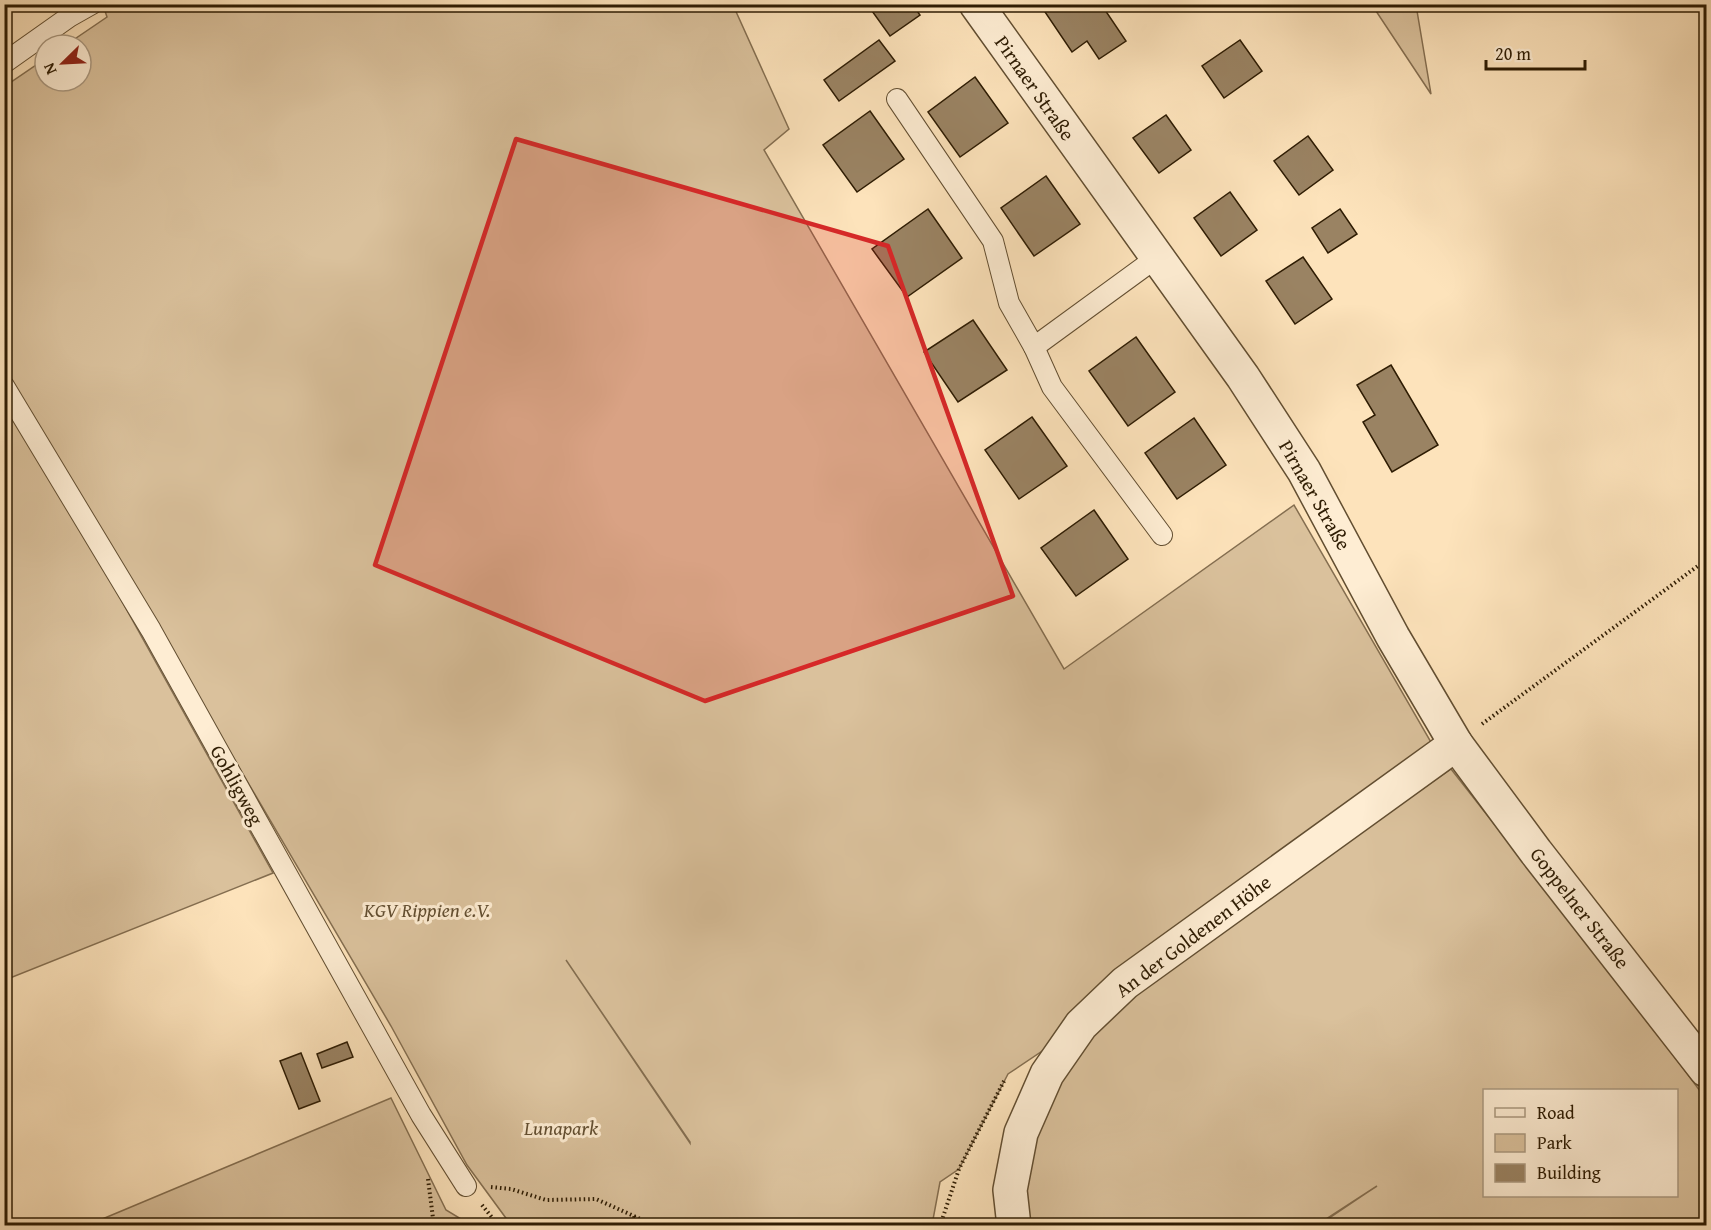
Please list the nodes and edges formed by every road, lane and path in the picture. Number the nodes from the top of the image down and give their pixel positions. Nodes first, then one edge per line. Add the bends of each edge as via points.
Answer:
1 (92, 4) edge
2 (976, 4) edge
3 (4, 63) edge
4 (897, 99) dead end
5 (1156, 258) junction
6 (1034, 347) junction
7 (4, 386) edge
8 (1162, 535) dead end
9 (1707, 560) edge
10 (1456, 744) junction
11 (1707, 1070) edge
12 (466, 1186) joint
13 (634, 1216) junction
14 (636, 1226) edge
15 (656, 1226) edge
16 (1014, 1226) edge

1 - 3 lane
2 - 5 street, Pirnaer Straße
4 - 6 lane via 993,241 1009,303
5 - 6 lane
5 - 10 street, Pirnaer Straße via 1243,377 1304,471
6 - 8 lane via 1052,387
7 - 12 lane, Gohligweg via 151,630 421,1115
9 - 10 path
10 - 11 street, Goppelner Straße
10 - 16 street, An der Goldenen Höhe via 1125,983 1081,1025 1047,1074 1021,1134 1010,1190
12 - 13 path via 512,1189 546,1200 596,1199
13 - 14 path
13 - 15 path

